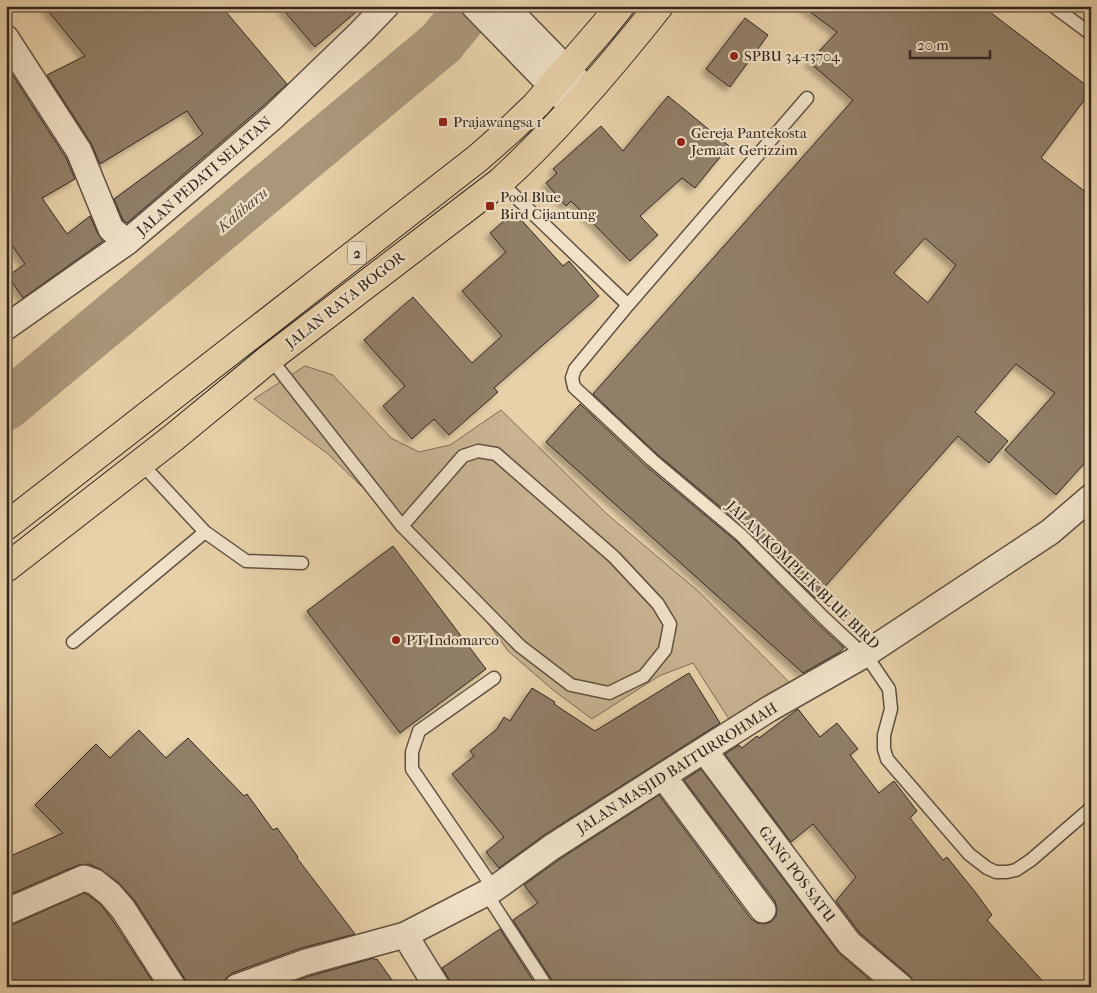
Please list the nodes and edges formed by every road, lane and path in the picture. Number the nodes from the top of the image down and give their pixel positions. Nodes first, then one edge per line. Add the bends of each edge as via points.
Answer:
1 (386, 6) edge
2 (474, 6) edge
3 (505, 6) edge
4 (659, 6) edge
5 (1053, 6) edge
6 (612, 16) edge
7 (1091, 34) edge
8 (519, 36) junction
9 (6, 38) edge
10 (630, 43) junction
11 (560, 77) junction
12 (807, 98) dead end
13 (581, 99) junction
14 (500, 182) junction
15 (127, 242) junction
16 (628, 305) junction
17 (8, 322) edge
18 (270, 358) junction
19 (141, 463) junction
20 (1091, 497) edge
21 (6, 526) edge
22 (402, 526) junction
23 (205, 532) junction
24 (302, 563) dead end
25 (6, 568) edge
26 (73, 642) dead end
27 (864, 655) junction
28 (494, 678) dead end
29 (704, 750) junction
30 (663, 776) junction
31 (1091, 808) edge
32 (490, 891) junction
33 (763, 910) dead end
34 (6, 912) edge
35 (405, 935) junction
36 (274, 981) edge
37 (173, 987) edge
38 (237, 987) edge
39 (437, 987) edge
40 (547, 987) edge
41 (901, 987) edge

1 - 15 street, JALAN PEDATI SELATAN via 273,117
2 - 8 street
3 - 8 street
4 - 10 highway, JALAN RAYA BOGOR / 2
5 - 7 lane
6 - 10 lane
6 - 11 highway, JALAN RAYA BOGOR / 2
8 - 11 street
9 - 15 street via 79,151 111,229
10 - 13 highway, JALAN RAYA BOGOR / 2
11 - 13 street
11 - 21 highway, JALAN RAYA BOGOR / 2 via 536,105 478,158
12 - 16 lane, JALAN KOMPLEK BLUE BIRD
13 - 14 highway, JALAN RAYA BOGOR / 2
14 - 16 lane
14 - 18 highway, JALAN RAYA BOGOR / 2
15 - 17 street, JALAN PEDATI SELATAN
16 - 27 lane, JALAN KOMPLEK BLUE BIRD via 574,369 574,387 652,460 741,535
18 - 19 highway, JALAN RAYA BOGOR / 2
18 - 22 lane
19 - 23 lane
19 - 25 highway, JALAN RAYA BOGOR / 2
20 - 27 street, JALAN MASJID BAITURROHMAH via 1050,532
22 - 22 lane via 520,646 571,685 609,693 644,676 665,650 670,624 658,604 614,557 496,454 478,451 463,456
23 - 24 lane via 246,561
23 - 26 lane
27 - 29 street, JALAN MASJID BAITURROHMAH
27 - 31 lane, JALAN KOMPLEK BLUE BIRD via 890,689 891,708 884,735 887,759 969,854 987,868 996,872 1016,870
28 - 32 lane via 419,731 412,752 412,769
29 - 30 street, JALAN MASJID BAITURROHMAH
29 - 41 street, GANG POS SATU via 849,943
30 - 32 street, JALAN MASJID BAITURROHMAH
30 - 33 street
32 - 35 street, JALAN MASJID BAITURROHMAH
32 - 40 lane
34 - 37 street via 84,878 95,882 123,909
35 - 36 street, JALAN MASJID BAITURROHMAH via 306,962
35 - 39 street
36 - 38 street, JALAN MASJID BAITURROHMAH

